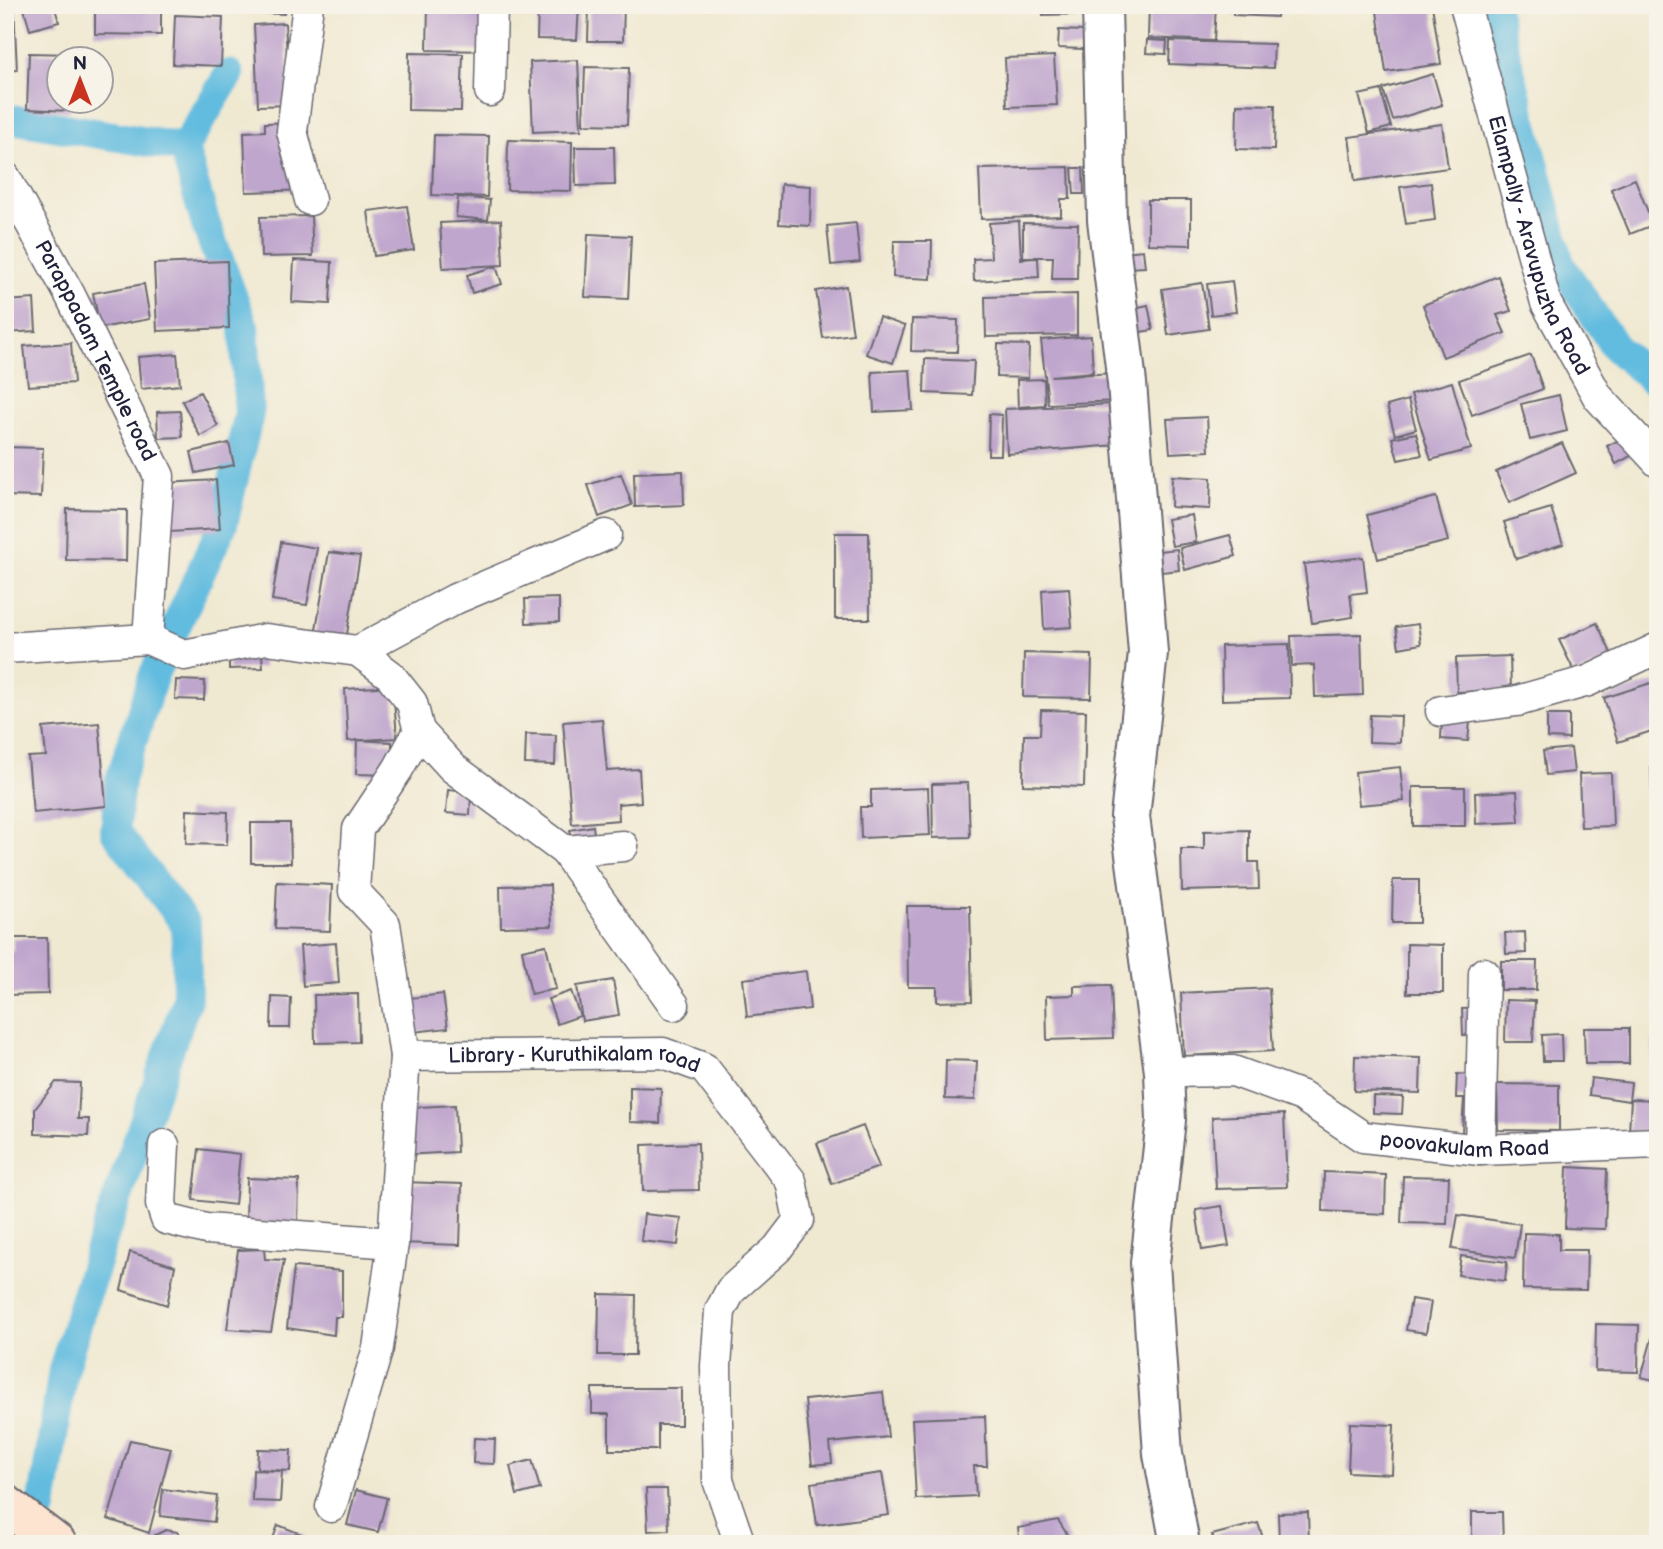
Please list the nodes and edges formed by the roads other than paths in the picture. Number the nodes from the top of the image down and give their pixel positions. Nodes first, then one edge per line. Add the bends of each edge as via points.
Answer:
1 (308, 5) edge
2 (492, 5) edge
3 (1102, 5) edge
4 (1465, 5) edge
5 (490, 91) dead end
6 (5, 177) edge
7 (310, 200) dead end
8 (1658, 463) edge
9 (606, 535) dead end
10 (151, 640) junction
11 (5, 648) edge
12 (1658, 648) edge
13 (358, 651) junction
14 (1441, 711) dead end
15 (419, 731) junction
16 (623, 846) dead end
17 (565, 851) junction
18 (1484, 973) dead end
19 (674, 1005) dead end
20 (405, 1056) junction
21 (1164, 1072) junction
22 (1658, 1143) edge
23 (164, 1145) dead end
24 (1480, 1150) junction
25 (393, 1243) junction
26 (5, 1504) edge
27 (331, 1507) dead end
28 (57, 1544) edge
29 (740, 1544) edge
30 (1180, 1544) edge

1 - 7 street via 292,131
2 - 5 street
3 - 21 street via 1107,220 1127,383 1147,653 1130,817
4 - 8 street, Elampally - Aravupuzha Road via 1546,303 1598,397
6 - 10 street, Parappadam Temple road via 70,295 159,476
9 - 13 street via 455,599
10 - 11 street
10 - 13 street via 184,655 266,639
12 - 14 street via 1576,684 1517,701
13 - 15 street via 390,675 412,703
15 - 17 street via 453,768
15 - 20 street via 358,829 354,891 385,924
16 - 17 street
17 - 19 street
18 - 24 street
20 - 25 street
20 - 29 street, Library - Kuruthikalam road via 663,1054 704,1068 792,1181 799,1220 777,1249 731,1290 720,1311 718,1480
21 - 24 street, poovakulam Road via 1233,1071 1302,1096 1363,1137
21 - 30 street via 1167,1120 1150,1263 1163,1454
22 - 24 street, poovakulam Road
23 - 25 street via 161,1204 166,1219 206,1228
25 - 27 street via 378,1348
26 - 28 main road

